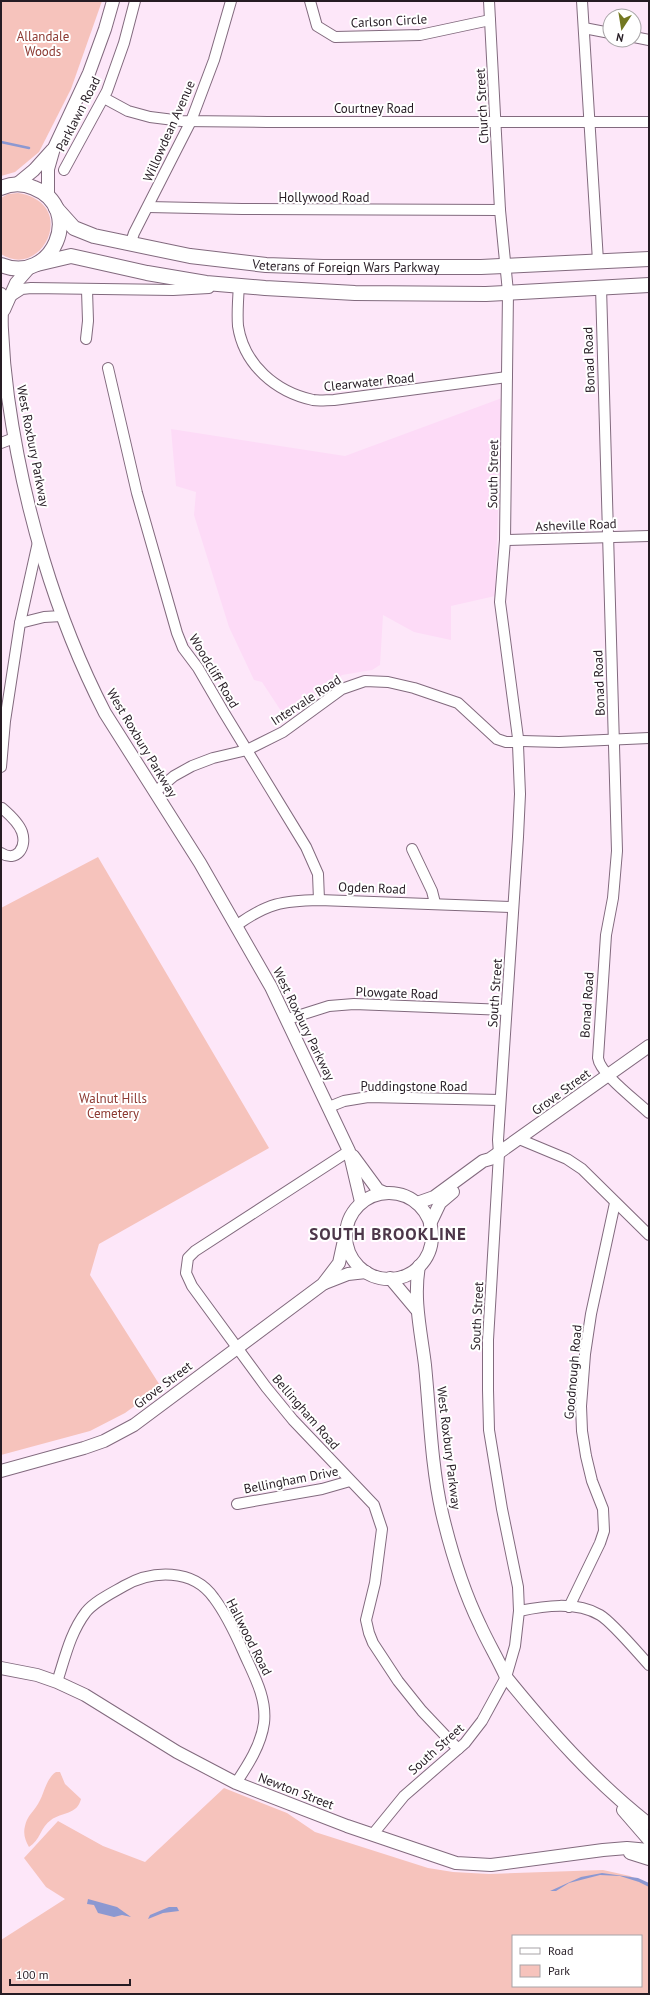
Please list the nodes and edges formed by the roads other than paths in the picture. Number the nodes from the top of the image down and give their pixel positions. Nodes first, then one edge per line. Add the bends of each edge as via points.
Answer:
1 (113, 1) edge
2 (135, 1) edge
3 (231, 1) edge
4 (310, 1) edge
5 (488, 1) edge
6 (582, 1) edge
7 (490, 20) junction
8 (584, 28) junction
9 (602, 31) edge
10 (104, 98) junction
11 (191, 121) junction
12 (496, 121) junction
13 (649, 122) edge
14 (590, 123) junction
15 (54, 148) junction
16 (64, 170) dead end
17 (17, 184) junction
18 (1, 188) edge
19 (52, 203) junction
20 (148, 207) junction
21 (500, 210) junction
22 (130, 245) junction
23 (649, 259) edge
24 (598, 261) junction
25 (1, 265) edge
26 (34, 265) junction
27 (507, 266) junction
28 (649, 285) edge
29 (239, 286) junction
30 (601, 287) junction
31 (87, 290) junction
32 (508, 292) junction
33 (5, 296) edge
34 (2, 322) edge
35 (86, 339) dead end
36 (108, 368) dead end
37 (508, 377) junction
38 (14, 438) junction
39 (1, 443) edge
40 (649, 536) edge
41 (608, 538) junction
42 (39, 540) junction
43 (505, 540) junction
44 (62, 616) junction
45 (20, 623) junction
46 (649, 738) edge
47 (615, 740) junction
48 (518, 741) junction
49 (247, 750) junction
50 (1, 767) edge
51 (155, 792) junction
52 (1, 806) edge
53 (412, 849) dead end
54 (1, 853) edge
55 (318, 900) junction
56 (435, 903) junction
57 (513, 907) junction
58 (237, 925) junction
59 (506, 1010) junction
60 (288, 1019) junction
61 (649, 1046) edge
62 (608, 1074) junction
63 (500, 1100) junction
64 (329, 1107) junction
65 (649, 1112) edge
66 (519, 1139) junction
67 (349, 1151) junction
68 (494, 1157) junction
69 (384, 1193) junction
70 (361, 1202) junction
71 (615, 1203) junction
72 (417, 1204) junction
73 (430, 1224) junction
74 (346, 1231) junction
75 (649, 1235) edge
76 (419, 1266) junction
77 (366, 1272) junction
78 (390, 1278) junction
79 (323, 1284) junction
80 (416, 1309) junction
81 (237, 1348) junction
82 (1, 1471) edge
83 (350, 1481) junction
84 (237, 1504) dead end
85 (569, 1607) junction
86 (519, 1611) junction
87 (649, 1665) edge
88 (1, 1668) edge
89 (506, 1677) junction
90 (57, 1682) junction
91 (458, 1749) junction
92 (601, 1782) junction
93 (236, 1783) junction
94 (649, 1824) edge
95 (373, 1834) junction
96 (649, 1840) edge
97 (603, 1850) junction
98 (649, 1850) edge
99 (649, 1860) edge

1 - 15 main road via 89,73
2 - 10 street, Parklawn Road via 124,43
3 - 11 street, Willowdean Avenue via 214,60
4 - 7 street, Carlson Circle via 317,26 335,37 420,35
5 - 7 street, Church Street
6 - 8 street
7 - 12 street, Church Street
8 - 9 street
8 - 14 street
10 - 11 street, Courtney Road via 128,111 150,117
10 - 16 street, Parklawn Road
11 - 12 street, Courtney Road
11 - 20 street, Willowdean Avenue
12 - 14 street, Courtney Road
12 - 21 street, Church Street
13 - 14 street, Courtney Road
14 - 24 street
15 - 17 main road
15 - 19 main road via 49,166
17 - 18 highway
17 - 19 highway, Veterans of Foreign Wars Parkway via 33,187
19 - 22 highway, Veterans of Foreign Wars Parkway via 78,231
19 - 26 highway via 60,225 58,240 49,255
20 - 21 street, Hollywood Road
20 - 22 street, Willowdean Avenue
21 - 27 street, South Street
22 - 27 highway, Veterans of Foreign Wars Parkway via 207,259 279,265
23 - 24 highway, Veterans of Foreign Wars Parkway
24 - 27 highway, Veterans of Foreign Wars Parkway
25 - 26 highway, Veterans of Foreign Wars Parkway via 16,268
26 - 29 highway, Veterans of Foreign Wars Parkway via 71,256 162,276
26 - 33 main road, West Roxbury Parkway
27 - 32 street, South Street
28 - 30 highway, Veterans of Foreign Wars Parkway
29 - 31 street, Veterans of Foreign Wars Parkway via 173,290
29 - 32 highway, Veterans of Foreign Wars Parkway via 382,294
29 - 37 street, Clearwater Road via 238,326 251,359 262,374 284,390 299,396 314,400 334,400
30 - 32 highway, Veterans of Foreign Wars Parkway
30 - 41 street, Bonad Road
31 - 33 street, Veterans of Foreign Wars Parkway via 22,289
31 - 35 street
32 - 37 street, South Street
33 - 34 main road, West Roxbury Parkway
34 - 38 main road, West Roxbury Parkway via 4,362
36 - 49 street, Woodcliff Road via 137,493 177,633 183,648 198,668
37 - 43 street, South Street
38 - 39 street
38 - 42 main road, West Roxbury Parkway
40 - 41 street, Asheville Road
41 - 43 street, Asheville Road
41 - 47 street, Bonad Road
42 - 44 main road, West Roxbury Parkway
42 - 45 street
43 - 48 street, South Street via 500,602
44 - 45 street
44 - 51 main road, West Roxbury Parkway via 102,708
45 - 50 street via 4,721
46 - 47 street, Intervale Road
47 - 48 street, Intervale Road
47 - 62 street, Bonad Road via 617,851 613,898 605,942 598,1053 598,1062
48 - 49 street, Intervale Road via 506,742 497,739 458,703 414,688 388,682 365,681 342,689 283,732
48 - 57 street, South Street via 520,794
49 - 51 street, Intervale Road via 212,758 192,766 174,776
49 - 55 street, Woodcliff Road via 306,847 318,874
51 - 58 main road, West Roxbury Parkway
52 - 54 street via 20,828 24,842 19,854 11,856
53 - 56 street
55 - 56 street, Ogden Road
55 - 58 street, Ogden Road via 271,904
56 - 57 street, Ogden Road
57 - 59 street, South Street
58 - 60 main road, West Roxbury Parkway
59 - 60 street, Plowgate Road via 354,1004 329,1006
59 - 63 street, South Street
60 - 64 main road, West Roxbury Parkway
61 - 62 main road, Grove Street
62 - 65 street, Bonad Road
62 - 66 main road, Grove Street
63 - 64 street, Puddingstone Road via 368,1097 347,1100
63 - 68 street, South Street
64 - 67 main road, West Roxbury Parkway
66 - 68 main road, Grove Street
66 - 71 street via 582,1168
67 - 69 main road, West Roxbury Parkway via 378,1190
67 - 70 main road, West Roxbury Parkway
67 - 81 street, Bellingham Road via 188,1258 186,1273 192,1286
68 - 72 main road, Grove Street via 482,1161 434,1197
68 - 73 main road, Grove Street via 486,1167 443,1199
68 - 86 street, South Street via 488,1340 489,1430 518,1587
69 - 70 main road
69 - 72 main road via 396,1193
70 - 74 main road via 348,1220
71 - 75 street
71 - 85 street, Goodnough Road via 591,1314 581,1406 586,1456 603,1509 604,1531
72 - 73 main road
73 - 76 main road via 430,1247
74 - 77 main road via 350,1254 356,1264
74 - 79 main road, Grove Street via 339,1263
76 - 78 main road via 405,1275
76 - 80 main road, West Roxbury Parkway via 415,1285 418,1301
77 - 78 main road via 381,1278
77 - 79 main road, Grove Street via 348,1274
78 - 80 main road
79 - 81 main road, Grove Street
80 - 89 main road, West Roxbury Parkway via 423,1349 434,1468 445,1524 476,1616
81 - 82 main road, Grove Street via 134,1425 104,1441
81 - 83 street, Bellingham Road via 288,1414
83 - 84 street, Bellingham Drive via 322,1489
83 - 91 street, Bellingham Road via 374,1506 382,1529 375,1583 366,1620 373,1643 422,1711
85 - 86 street via 551,1606
85 - 87 street via 601,1615
86 - 89 street, South Street via 514,1651
88 - 90 main road, Newton Street
89 - 91 street, South Street via 482,1721
89 - 92 main road, West Roxbury Parkway via 540,1718
90 - 93 main road, Newton Street via 85,1695 177,1752
90 - 93 street, Hallwood Road via 75,1630 87,1611 110,1594 131,1582 157,1574 174,1574 203,1586 214,1597 234,1631 263,1702 262,1734
91 - 95 street, South Street via 404,1796
92 - 94 main road, West Roxbury Parkway
92 - 96 main road, West Roxbury Parkway
93 - 95 main road, Newton Street
95 - 97 main road, Newton Street via 439,1858 472,1865 527,1861
97 - 98 main road, Newton Street
97 - 99 main road, Newton Street via 631,1854

